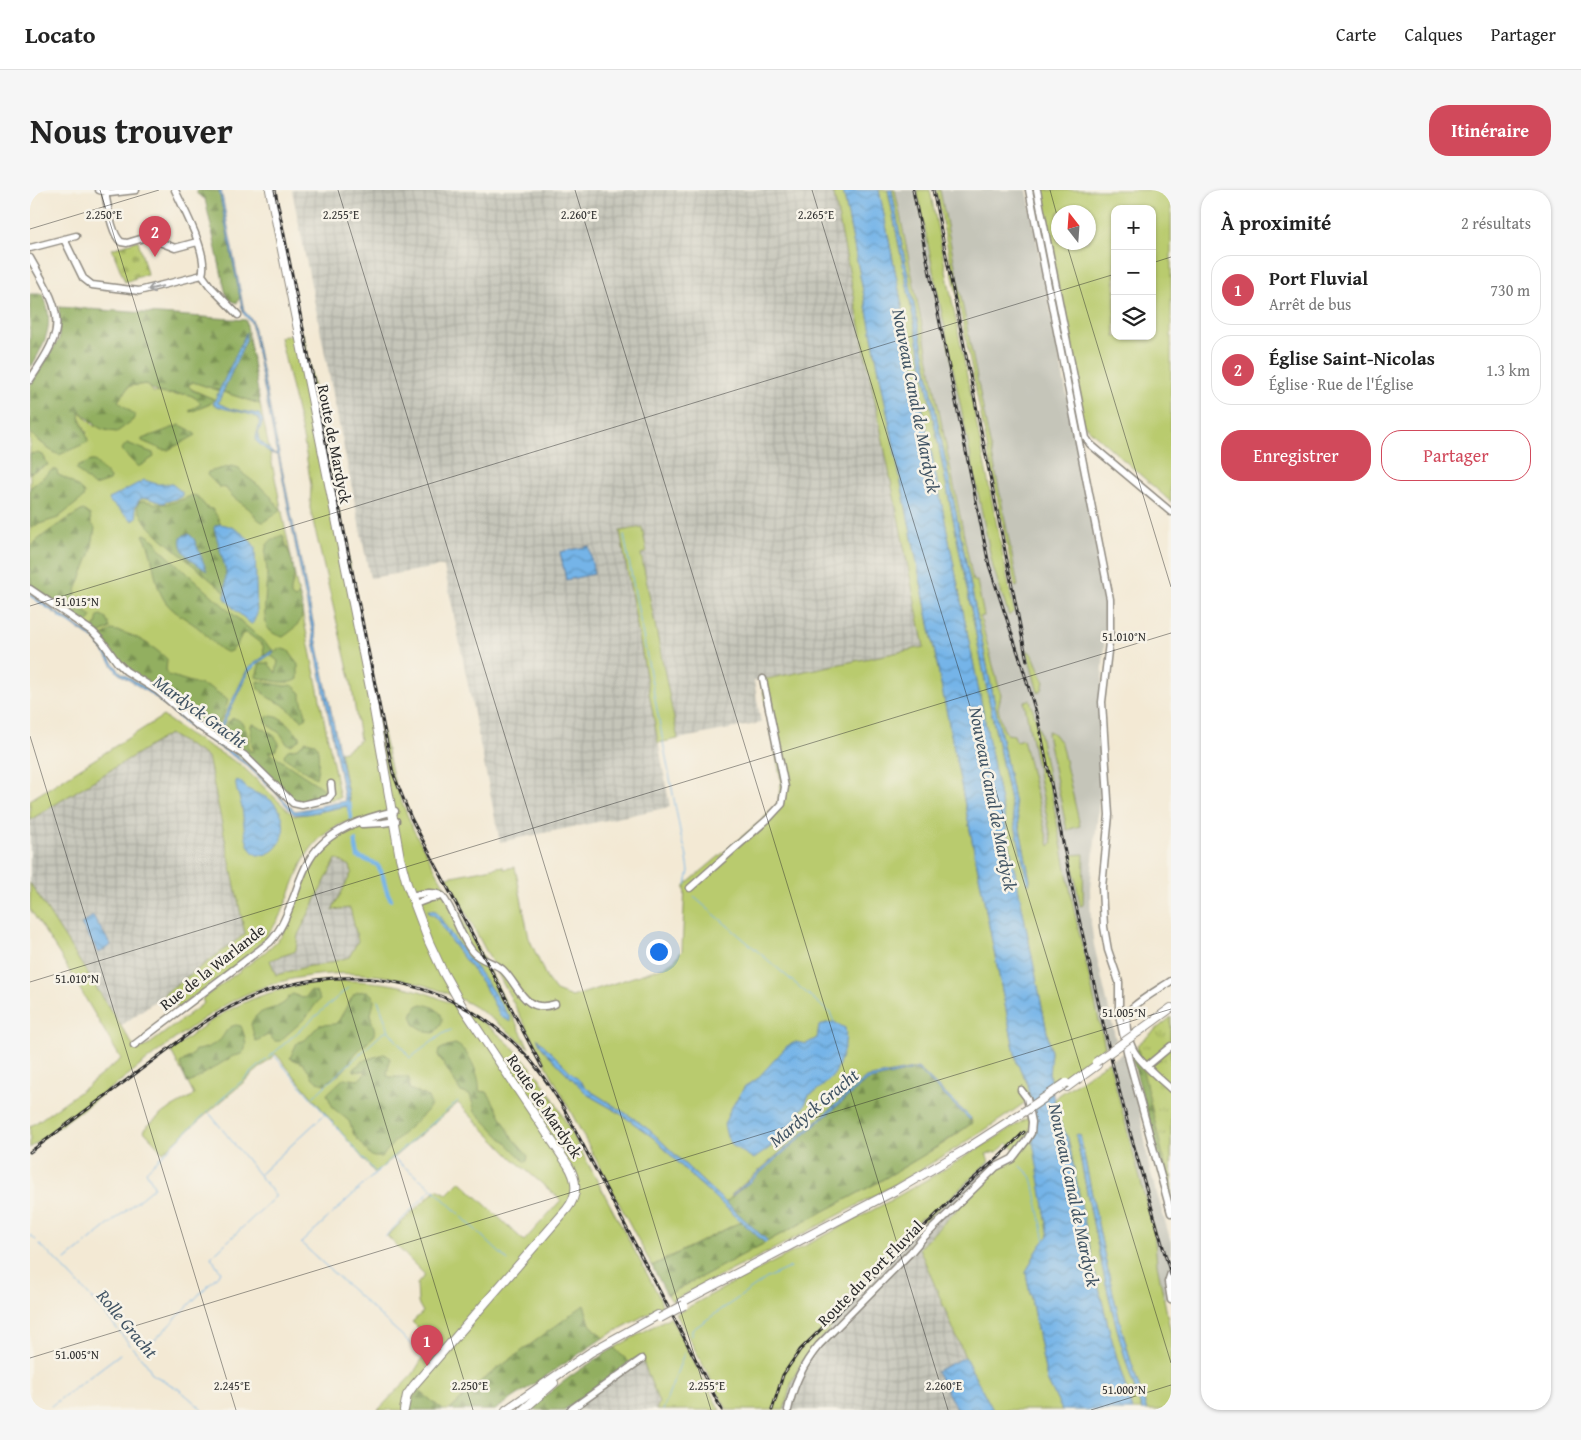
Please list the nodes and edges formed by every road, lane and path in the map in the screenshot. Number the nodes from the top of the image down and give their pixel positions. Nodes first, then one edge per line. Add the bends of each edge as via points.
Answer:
1 (136, 190) edge
2 (176, 190) edge
3 (270, 190) edge
4 (1029, 190) edge
5 (1037, 190) edge
6 (102, 191) edge
7 (76, 236) dead end
8 (64, 239) junction
9 (197, 242) junction
10 (30, 248) edge
11 (30, 258) edge
12 (202, 275) junction
13 (238, 315) dead end
14 (30, 380) edge
15 (1171, 512) edge
16 (30, 589) edge
17 (763, 679) dead end
18 (331, 784) dead end
19 (393, 812) junction
20 (395, 821) junction
21 (344, 829) junction
22 (690, 888) dead end
23 (412, 896) junction
24 (415, 904) junction
25 (447, 904) junction
26 (1171, 981) edge
27 (556, 1004) dead end
28 (1171, 1008) edge
29 (1171, 1012) edge
30 (1138, 1034) junction
31 (134, 1045) dead end
32 (1171, 1046) edge
33 (1147, 1066) junction
34 (1171, 1089) edge
35 (1021, 1090) dead end
36 (1171, 1212) edge
37 (1171, 1273) edge
38 (1171, 1300) edge
39 (659, 1316) junction
40 (642, 1359) dead end
41 (573, 1409) edge
42 (404, 1410) edge
43 (506, 1410) edge
44 (523, 1410) edge
45 (788, 1410) edge

1 - 6 street
2 - 9 street
3 - 19 main road, Route de Mardyck
4 - 36 street via 1110,599 1110,634 1102,702 1109,812 1102,892 1104,931 1118,982 1119,1015 1125,1046
5 - 15 street via 1086,438
6 - 9 street via 119,240 125,243 151,237 173,248
7 - 8 street
8 - 10 street
12 -> 8 street via 140,291 92,285 84,279
9 - 12 street
11 - 14 street via 53,303 56,324 52,345
12 - 13 street
16 - 18 street via 101,638 126,671 250,759 295,804 328,799 332,794
17 - 22 street via 784,782 783,801 773,815
19 - 20 main road, Route de Mardyck
19 - 21 street, Rue de la Warlande
20 - 21 street, Rue de la Warlande via 366,823
20 - 23 main road, Route de Mardyck via 401,865
21 - 31 street, Rue de la Warlande via 326,839 312,854 283,924 270,942
23 - 24 main road, Route de Mardyck
23 - 25 street via 437,894
24 - 25 street via 435,897
24 - 42 main road, Route de Mardyck via 452,989 568,1166 576,1187 567,1209 412,1388
25 - 27 street via 474,953 503,971 519,994 529,1001 543,1006
26 - 33 street via 1128,1014 1130,1042
28 - 30 main road
29 - 30 main road
30 - 39 main road, bridge via 963,1155 888,1198
32 - 33 street
33 - 34 street
35 - 45 street, Route du Port Fluvial via 1027,1098 1031,1133 1012,1159 993,1170 922,1238 817,1347 799,1374
37 - 38 street via 1168,1282
39 - 43 main road via 598,1348
39 - 44 main road via 573,1369
40 - 41 street

